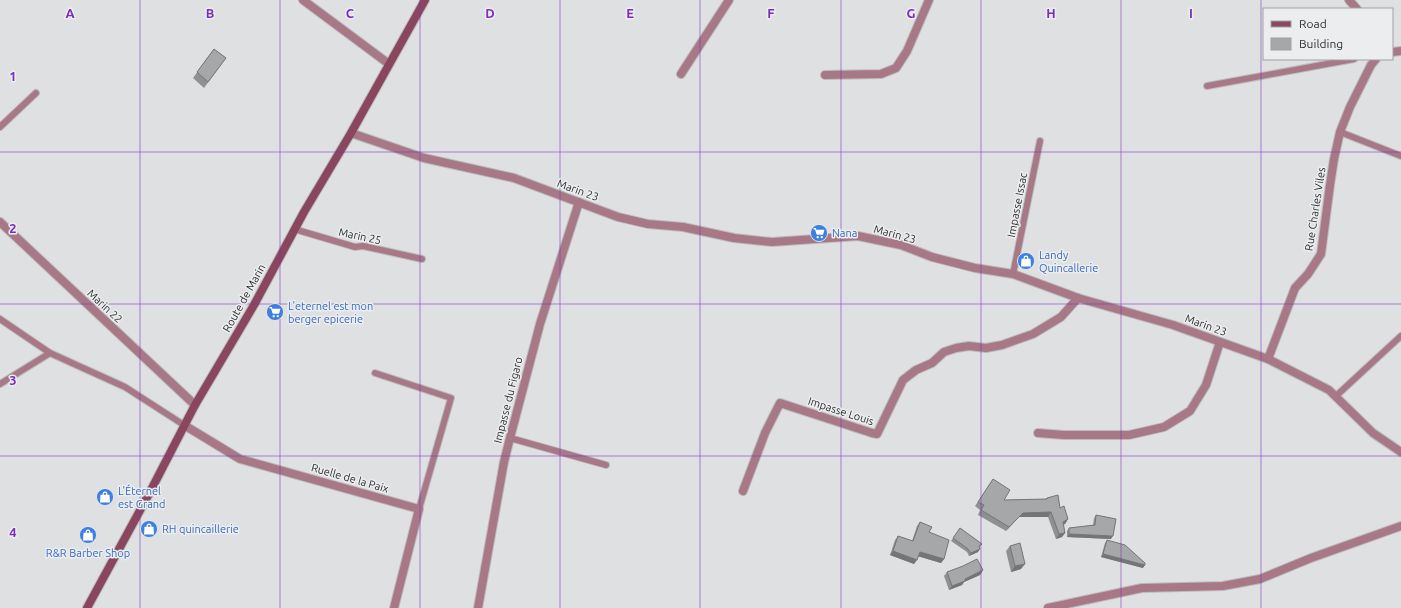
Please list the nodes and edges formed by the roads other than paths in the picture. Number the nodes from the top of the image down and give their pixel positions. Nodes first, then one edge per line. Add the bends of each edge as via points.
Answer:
1 (303, 0) edge
2 (425, 0) edge
3 (729, 0) edge
4 (929, 0) edge
5 (1349, 0) edge
6 (1356, 8) edge
7 (1349, 60) edge
8 (1375, 60) edge
9 (389, 64) junction
10 (681, 74) dead end
11 (825, 75) dead end
12 (1207, 86) dead end
13 (36, 93) dead end
14 (0, 127) edge
15 (1340, 132) junction
16 (351, 133) junction
17 (1040, 141) dead end
18 (1401, 156) edge
19 (579, 202) junction
20 (0, 222) edge
21 (294, 229) junction
22 (422, 259) dead end
23 (1013, 274) junction
24 (1078, 298) junction
25 (0, 319) edge
26 (1401, 336) edge
27 (1220, 342) junction
28 (50, 353) junction
29 (1268, 359) junction
30 (375, 373) dead end
31 (0, 384) edge
32 (1336, 396) junction
33 (195, 405) junction
34 (184, 425) junction
35 (1038, 433) dead end
36 (510, 438) junction
37 (1401, 452) edge
38 (606, 465) dead end
39 (743, 491) dead end
40 (419, 509) junction
41 (1401, 526) edge
42 (87, 608) edge
43 (394, 608) edge
44 (478, 608) edge
45 (1048, 608) edge

1 - 9 street
2 - 9 main road, Route de Marin
3 - 10 street
4 - 11 street via 907,51 896,68 881,74
5 - 6 street
7 - 12 lane
8 - 15 street, Rue Charles Viles
9 - 16 main road, Route de Marin
13 - 14 lane
15 - 18 lane
15 - 29 street, Rue Charles Viles via 1321,254 1295,288
16 - 19 street, Marin 23 via 424,158 514,178
16 - 21 main road, Route de Marin
17 - 23 lane, Impasse Issac
19 - 23 street, Marin 23 via 618,217 648,224 682,227 734,238 772,242 858,236 901,245 960,264
19 - 36 street, Impasse du Figaro via 540,324
20 - 33 street, Marin 22
21 - 22 lane, Marin 25 via 355,247 363,246
21 - 33 main road, Route de Marin via 254,305
23 - 24 street, Marin 23
24 - 27 street, Marin 23 via 1173,325
24 - 39 street, Impasse Louis via 1061,317 1033,334 986,348 956,348 944,352 932,363 916,370 903,380 877,434 780,403 765,433
25 - 28 lane
26 - 32 lane
27 - 29 street, Marin 23
27 - 35 street via 1206,385 1190,411 1164,427 1129,435
28 - 31 lane
28 - 34 lane via 125,387
29 - 32 street, Marin 23
30 - 40 lane via 451,398
32 - 37 street, Marin 23 via 1373,433
33 - 34 main road, Route de Marin
34 - 40 street, Ruelle de la Paix via 240,458
34 - 42 main road, Route de Marin
36 - 38 lane
36 - 44 street, Impasse du Figaro
40 - 43 street
41 - 45 street via 1260,578 1223,586 1142,588

